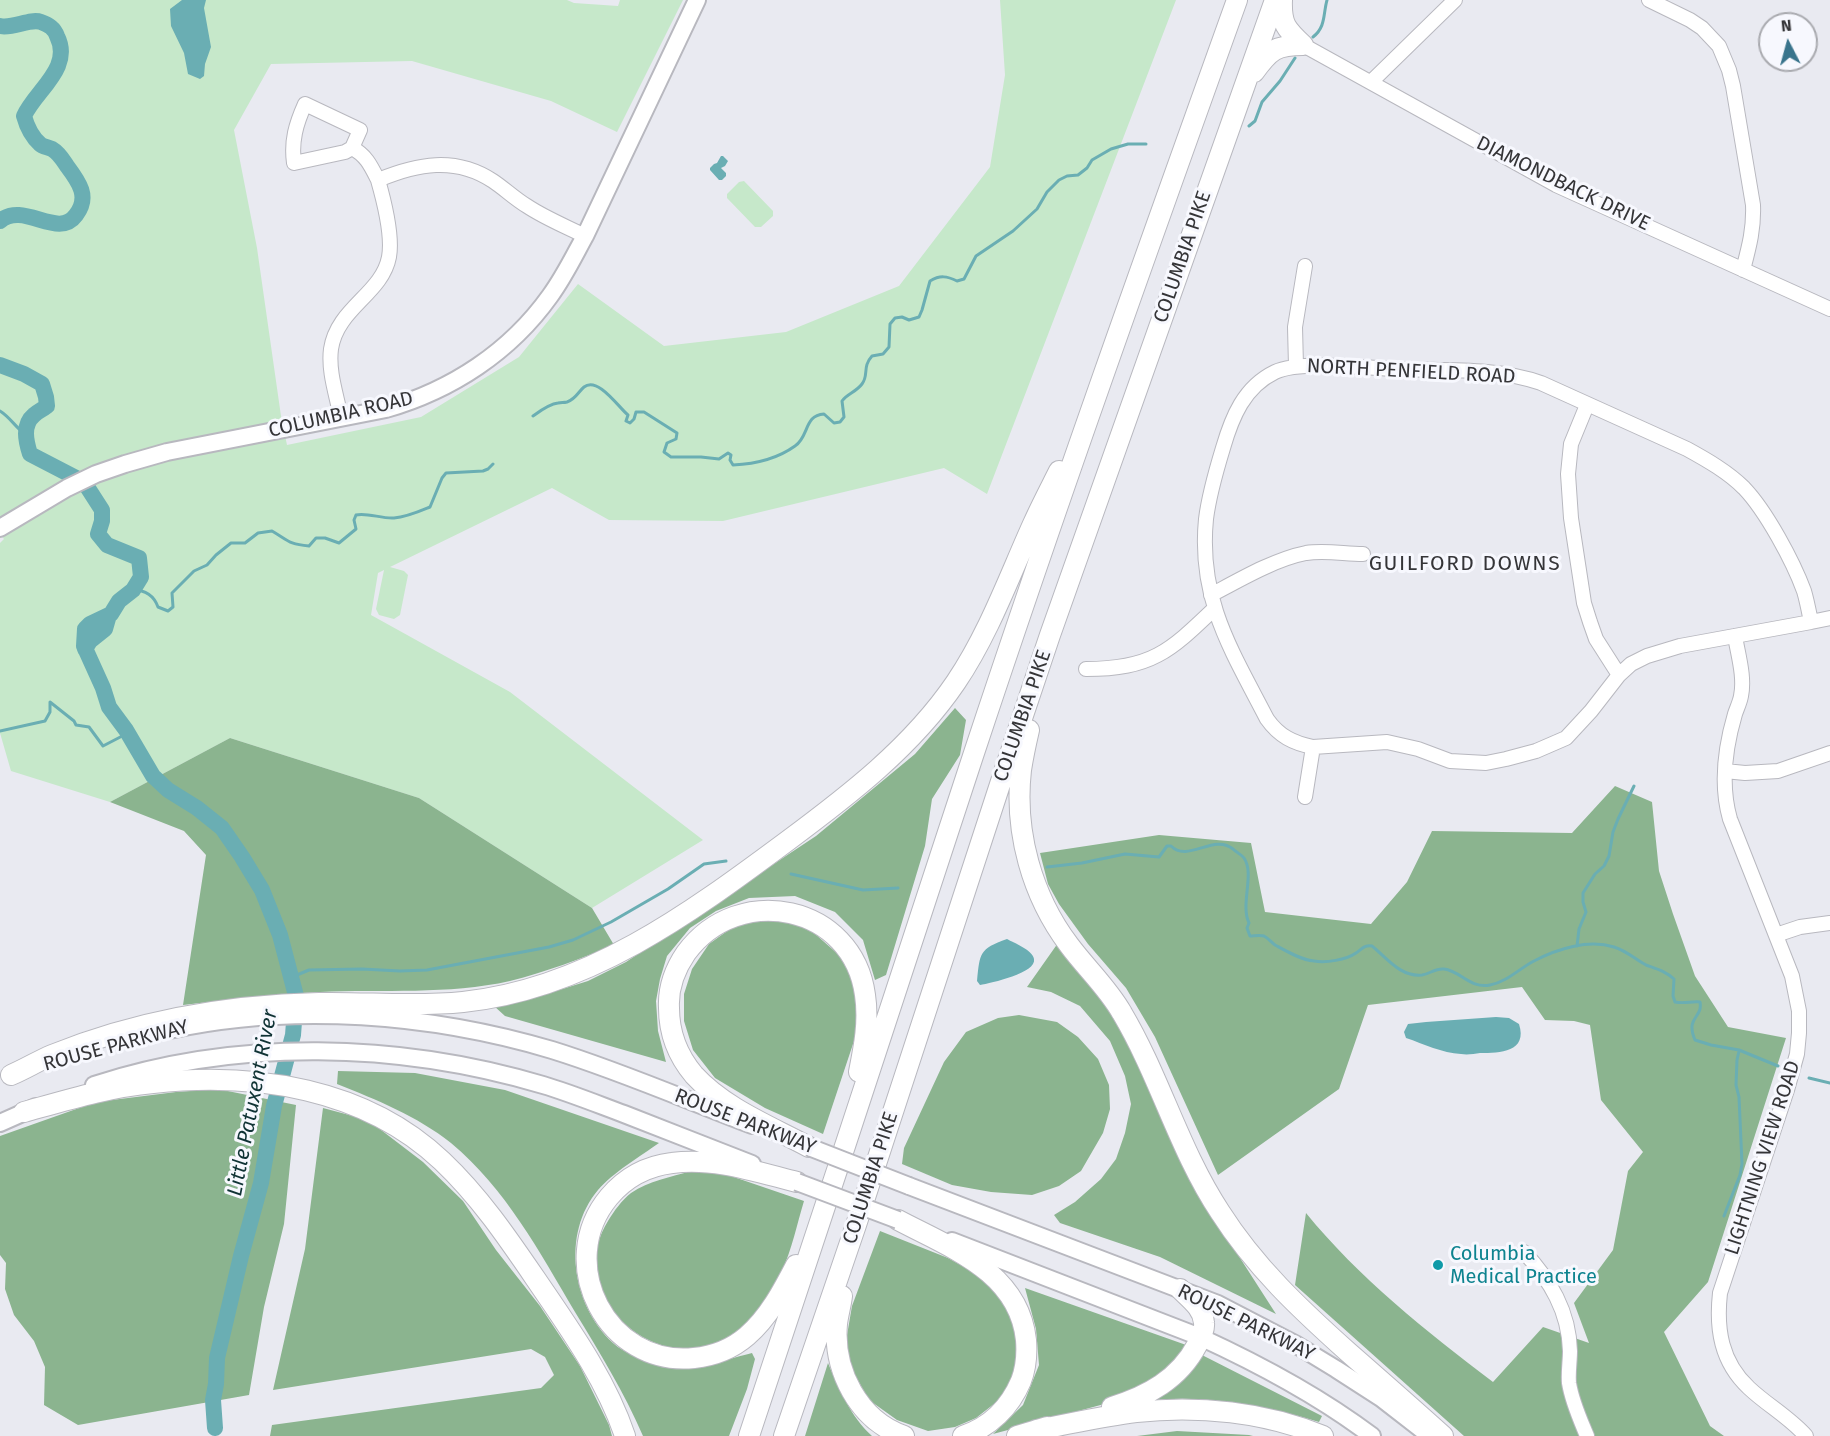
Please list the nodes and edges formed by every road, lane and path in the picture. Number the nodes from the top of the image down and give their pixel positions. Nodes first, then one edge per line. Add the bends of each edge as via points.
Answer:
1 (697, 0) edge
2 (1237, 0) edge
3 (1275, 0) edge
4 (1282, 0) edge
5 (1455, 0) edge
6 (1649, 0) edge
7 (1303, 45) junction
8 (1371, 82) junction
9 (1244, 86) junction
10 (352, 148) junction
11 (378, 180) junction
12 (585, 236) junction
13 (1305, 266) dead end
14 (1743, 270) junction
15 (1830, 309) edge
16 (1296, 366) junction
17 (1097, 396) junction
18 (1587, 405) junction
19 (341, 418) junction
20 (0, 528) edge
21 (1363, 554) dead end
22 (1213, 601) junction
23 (1830, 618) edge
24 (1811, 622) junction
25 (1050, 635) junction
26 (1731, 637) junction
27 (1086, 669) dead end
28 (1619, 675) junction
29 (1312, 747) junction
30 (1830, 753) edge
31 (1725, 771) junction
32 (1305, 797) dead end
33 (1830, 923) edge
34 (1776, 935) junction
35 (323, 1009) junction
36 (264, 1012) junction
37 (6, 1078) edge
38 (24, 1112) junction
39 (0, 1123) edge
40 (809, 1147) junction
41 (836, 1174) junction
42 (797, 1182) junction
43 (824, 1212) junction
44 (898, 1220) junction
45 (856, 1225) junction
46 (1524, 1252) dead end
47 (1180, 1289) junction
48 (1200, 1338) junction
49 (1027, 1433) edge
50 (625, 1436) edge
51 (748, 1436) edge
52 (784, 1436) edge
53 (904, 1436) edge
54 (963, 1436) edge
55 (1323, 1436) edge
56 (1372, 1436) edge
57 (1430, 1436) edge
58 (1443, 1436) edge
59 (1587, 1436) edge
60 (1806, 1436) edge

1 - 12 main road, COLUMBIA ROAD
2 - 17 highway, COLUMBIA PIKE
3 - 9 highway, COLUMBIA PIKE
4 - 7 highway via 1283,23
5 - 8 street
6 - 14 street via 1702,28 1719,46 1729,70 1753,205 1752,240
7 - 8 street, DIAMONDBACK DRIVE
7 - 9 highway via 1272,50
8 - 14 street, DIAMONDBACK DRIVE via 1556,185
9 - 25 highway, COLUMBIA PIKE
10 - 10 street via 345,153 294,163 294,134 305,104 360,130
10 - 11 street via 368,159
11 - 12 street via 426,165 471,170 528,207
11 - 19 street via 389,256 376,284 340,325 331,348
12 - 19 main road, COLUMBIA ROAD via 551,295 499,352 450,384 413,401
13 - 16 street via 1294,327
14 - 15 street, DIAMONDBACK DRIVE
16 - 18 street, NORTH PENFIELD ROAD via 1522,376
16 - 22 street via 1273,372 1254,386 1232,420 1206,518 1205,562
17 - 35 highway via 1034,521 985,631 954,684 891,758 821,816 659,931 575,974 514,993 463,1002
17 - 41 highway, COLUMBIA PIKE via 973,754
18 - 24 street, NORTH PENFIELD ROAD via 1687,449 1744,489 1773,528 1796,573
18 - 28 street via 1571,444 1568,493 1584,603 1596,639
19 - 20 main road, COLUMBIA ROAD via 125,464 66,488
21 - 22 street via 1307,553 1271,566
22 - 27 street via 1176,644 1156,657 1131,665
22 - 29 street via 1226,638 1274,728 1292,742
23 - 24 street
24 - 26 street
25 - 45 highway, COLUMBIA PIKE
25 - 58 highway via 1020,787 1026,856 1043,902 1067,943 1121,1011 1203,1184 1250,1255 1305,1314
26 - 28 street via 1654,653
26 - 31 street, LIGHTNING VIEW ROAD via 1742,682
28 - 29 street via 1566,738 1506,759 1486,763 1450,761 1387,742
29 - 32 street
30 - 31 street via 1778,771
31 - 34 street, LIGHTNING VIEW ROAD via 1725,802 1730,819
33 - 34 street
34 - 60 street, LIGHTNING VIEW ROAD via 1796,992 1797,1054 1726,1270 1718,1328 1738,1377
35 - 36 highway
35 - 40 main road, ROUSE PARKWAY via 431,1024 554,1051
36 - 37 main road, ROUSE PARKWAY via 100,1046
36 - 37 highway via 178,1018 137,1027 50,1056
38 - 39 main road, ROUSE PARKWAY
38 - 42 main road, ROUSE PARKWAY via 148,1070 224,1057 316,1051 386,1054 546,1085
38 - 50 highway via 152,1083 255,1082 305,1089 349,1103 397,1127 441,1159 485,1206 571,1332 603,1385
40 - 41 highway via 743,1112 708,1087 680,1054 671,1028 668,1001 683,958 718,923 745,913 774,910 816,923 829,932 857,966 865,993 866,1026
40 - 47 main road, ROUSE PARKWAY, bridge
41 - 43 highway, COLUMBIA PIKE
42 - 43 highway via 732,1166 690,1162 655,1166 629,1179 603,1204 588,1238 590,1286 605,1319 633,1345 670,1358 706,1357 733,1347 760,1324 775,1303
42 - 44 main road, ROUSE PARKWAY, bridge
43 - 51 highway, COLUMBIA PIKE
44 - 48 main road, ROUSE PARKWAY
44 - 54 highway via 984,1267 1008,1293 1022,1319 1026,1360 1016,1394 994,1419
45 - 52 highway, COLUMBIA PIKE
45 - 53 highway via 837,1323 840,1361 860,1404 883,1425
46 - 59 street via 1541,1270 1559,1300 1570,1351 1569,1381
47 - 48 highway via 1201,1312 1204,1324
47 - 57 main road, ROUSE PARKWAY via 1218,1304 1315,1356 1381,1398
48 - 49 highway via 1180,1371 1144,1396
48 - 56 main road, ROUSE PARKWAY via 1291,1383
49 - 55 highway via 1136,1412 1199,1410 1265,1418

